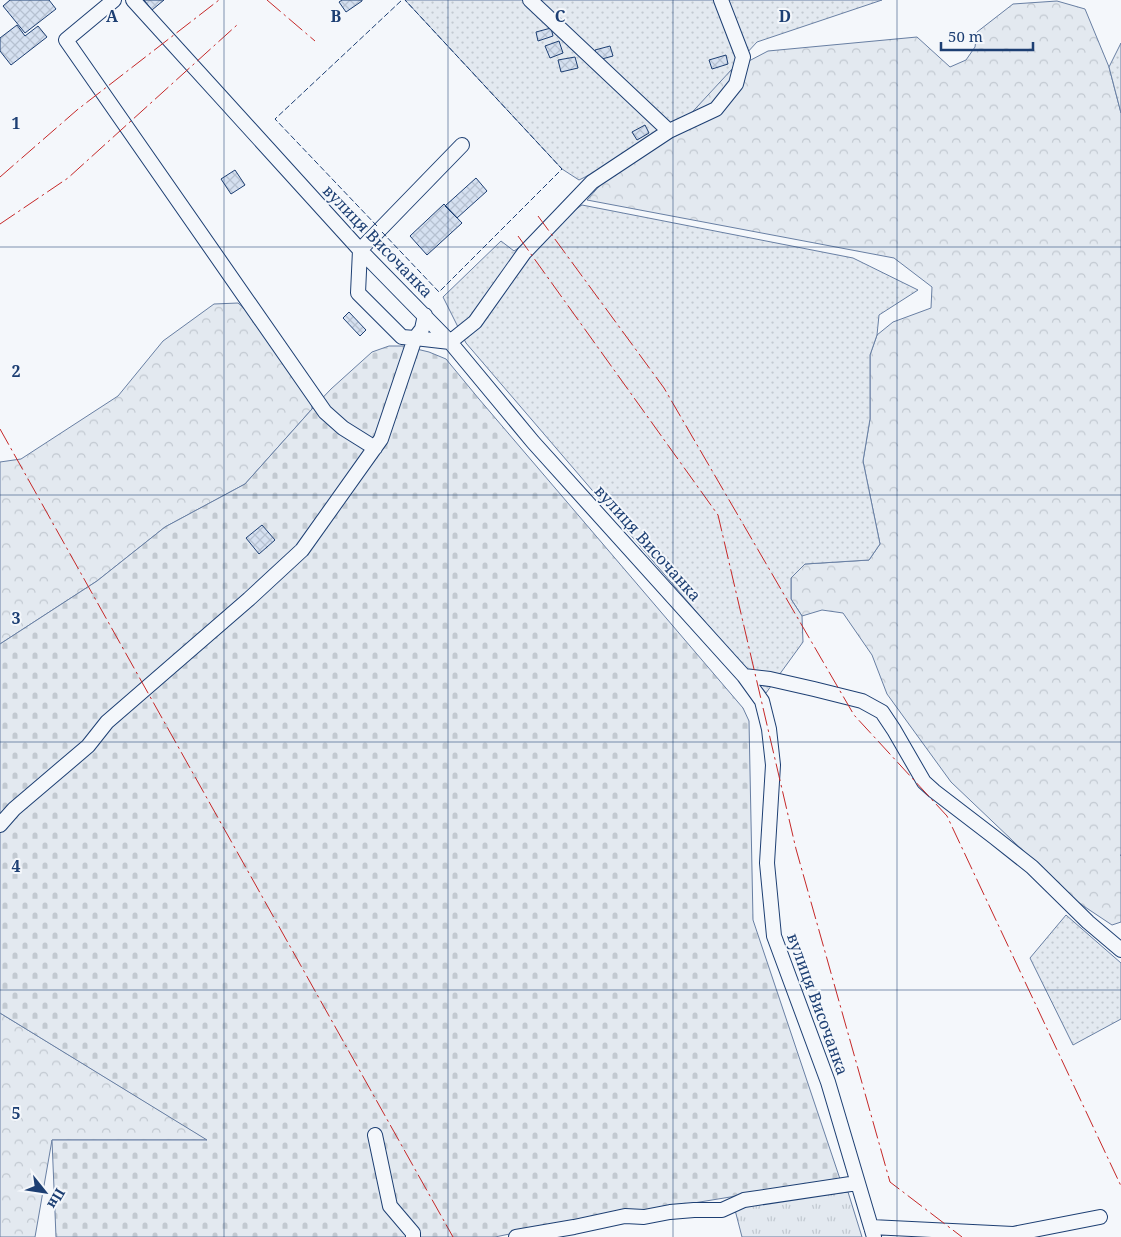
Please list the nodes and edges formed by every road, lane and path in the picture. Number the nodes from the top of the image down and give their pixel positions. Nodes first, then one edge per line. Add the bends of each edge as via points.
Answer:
1 (114, 0) edge
2 (133, 0) edge
3 (530, 0) edge
4 (721, 0) edge
5 (669, 131) junction
6 (462, 145) dead end
7 (360, 250) junction
8 (425, 315) junction
9 (416, 338) junction
10 (450, 342) junction
11 (375, 448) junction
12 (744, 676) junction
13 (0, 825) edge
14 (1121, 950) edge
15 (375, 1135) dead end
16 (857, 1182) junction
17 (1100, 1217) dead end
18 (570, 1232) edge
19 (872, 1232) edge
20 (416, 1236) edge
21 (516, 1237) edge

1 - 11 street via 66,40 325,412
2 - 7 street, вулиця Височанка
3 - 5 street
4 - 5 street via 743,57 736,84 716,109
5 - 10 street via 592,182 524,253 475,322
6 - 7 street
7 - 8 street, вулиця Височанка
7 - 9 street via 358,293 402,337
8 - 9 street
8 - 10 street, вулиця Височанка
9 - 10 street
9 - 11 street
10 - 12 street, вулиця Височанка via 533,442
11 - 13 street via 302,550 106,722 88,746 14,809
12 - 14 street via 862,701 882,712 924,782 934,792 1032,867
12 - 16 street, вулиця Височанка via 762,701 769,729 772,765 767,863 774,936 828,1082
15 - 20 street via 390,1206
16 - 18 street via 744,1200 722,1210 625,1216
16 - 19 street, вулиця Височанка
17 - 19 street via 1013,1234
18 - 21 street

